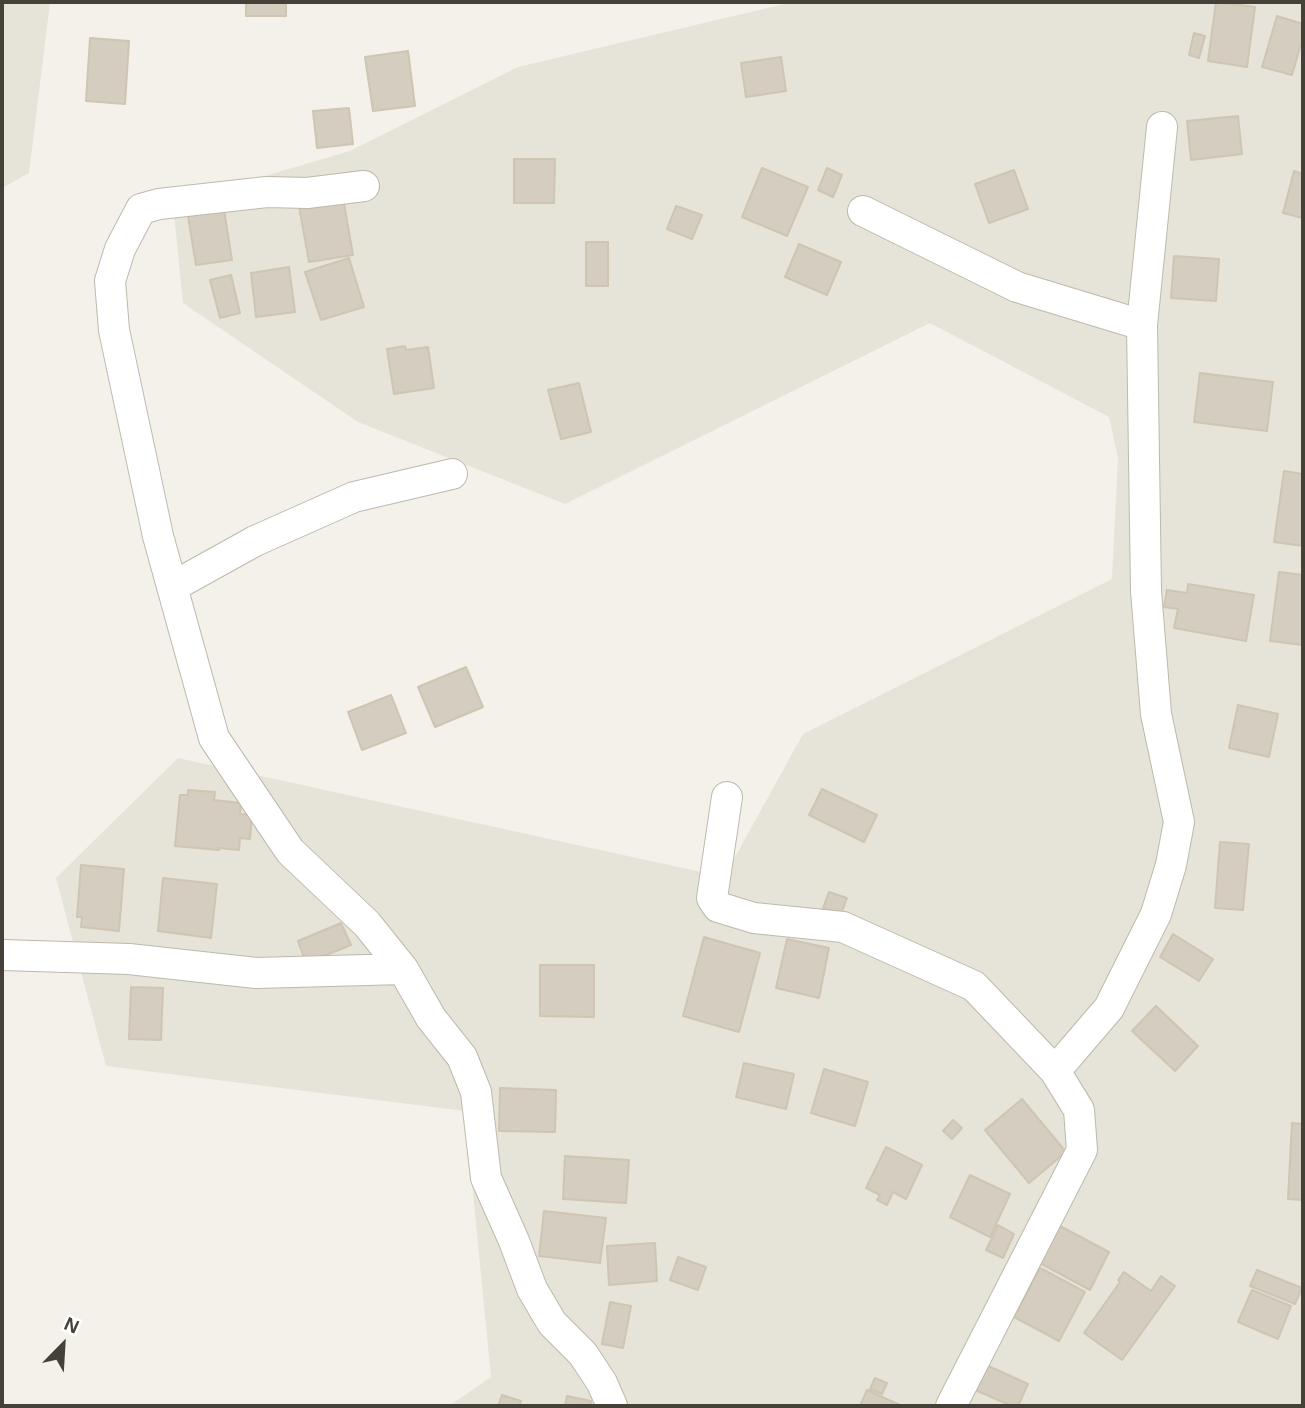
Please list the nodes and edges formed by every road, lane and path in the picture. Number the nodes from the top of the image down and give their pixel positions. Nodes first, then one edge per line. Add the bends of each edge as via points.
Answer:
1 (1162, 127) dead end
2 (365, 186) dead end
3 (863, 211) dead end
4 (1142, 325) junction
5 (452, 474) dead end
6 (172, 587) junction
7 (727, 797) dead end
8 (2, 955) edge
9 (402, 969) junction
10 (1055, 1071) junction
11 (612, 1406) edge
12 (951, 1406) edge

1 - 4 street
2 - 6 street via 159,204 141,209 131,225 110,281 114,330
3 - 4 street via 1017,287
4 - 10 street via 1146,591 1156,714 1179,822 1157,914 1109,1008
5 - 6 street via 354,497 255,541
6 - 9 street via 214,738 290,851 368,924
7 - 10 street via 712,898 718,907 754,918 843,927 974,986
8 - 9 street via 128,959 256,973
9 - 11 street via 431,1018 462,1057 476,1092 486,1178 532,1289 552,1323 583,1354
10 - 12 street via 1079,1110 1082,1150

